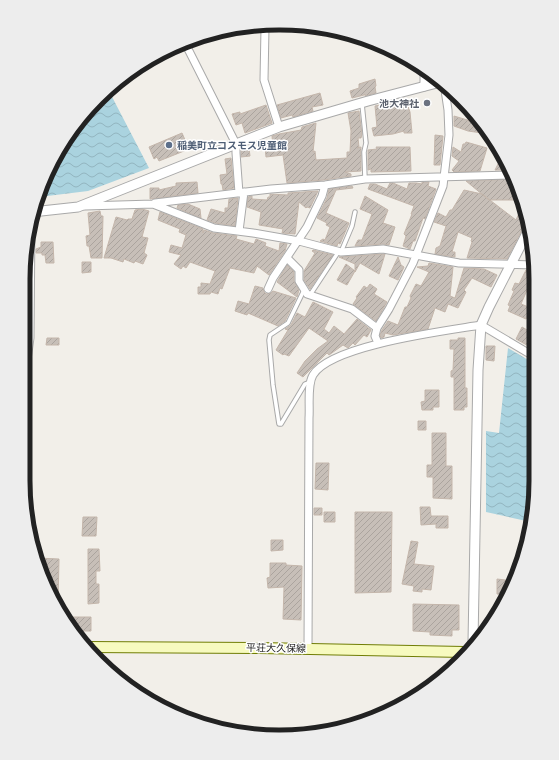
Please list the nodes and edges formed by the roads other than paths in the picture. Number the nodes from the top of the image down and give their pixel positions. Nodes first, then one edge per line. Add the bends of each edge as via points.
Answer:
1 (265, 31) edge
2 (187, 48) edge
3 (424, 77) edge
4 (434, 84) edge
5 (424, 87) junction
6 (446, 93) edge
7 (362, 103) junction
8 (279, 127) junction
9 (236, 144) junction
10 (506, 175) edge
11 (444, 177) junction
12 (365, 179) junction
13 (325, 185) junction
14 (241, 193) junction
15 (153, 204) junction
16 (78, 206) junction
17 (40, 211) edge
18 (355, 212) dead end
19 (239, 231) junction
20 (525, 237) edge
21 (298, 241) junction
22 (340, 252) junction
23 (416, 254) junction
24 (287, 258) junction
25 (512, 265) junction
26 (528, 265) edge
27 (31, 270) edge
28 (268, 289) dead end
29 (307, 293) junction
30 (481, 325) junction
31 (377, 328) junction
32 (30, 338) edge
33 (378, 343) junction
34 (529, 354) edge
35 (310, 382) junction
36 (473, 637) edge
37 (94, 647) edge
38 (308, 649) junction
39 (461, 652) edge

1 - 8 street via 264,80
2 - 9 street
3 - 5 street
4 - 5 street
5 - 7 street
6 - 11 street via 449,135
7 - 8 street
7 - 12 lane via 366,143
8 - 9 street
9 - 14 street
9 - 16 street
10 - 11 street
11 - 12 street
11 - 23 street via 437,203
12 - 13 street
13 - 14 street
13 - 21 street via 322,196
14 - 15 street
14 - 19 street
15 - 16 street
15 - 19 street via 214,228
16 - 17 street
18 - 22 lane via 352,226
19 - 21 street
20 - 25 street
21 - 22 street
21 - 24 street
22 - 23 street via 383,249
22 - 29 lane
23 - 25 street via 459,263
23 - 31 street
24 - 28 street
24 - 29 street via 299,270 299,281
25 - 26 street
25 - 30 street
27 - 32 street
29 - 31 street via 352,309
29 - 35 lane via 288,323 270,335 273,385 279,424 305,384
30 - 33 street
30 - 34 street
30 - 36 street
31 - 33 street via 375,336
33 - 35 street via 325,363 313,374
35 - 38 street
37 - 38 main road, 平荘大久保線
38 - 39 main road, 平荘大久保線

